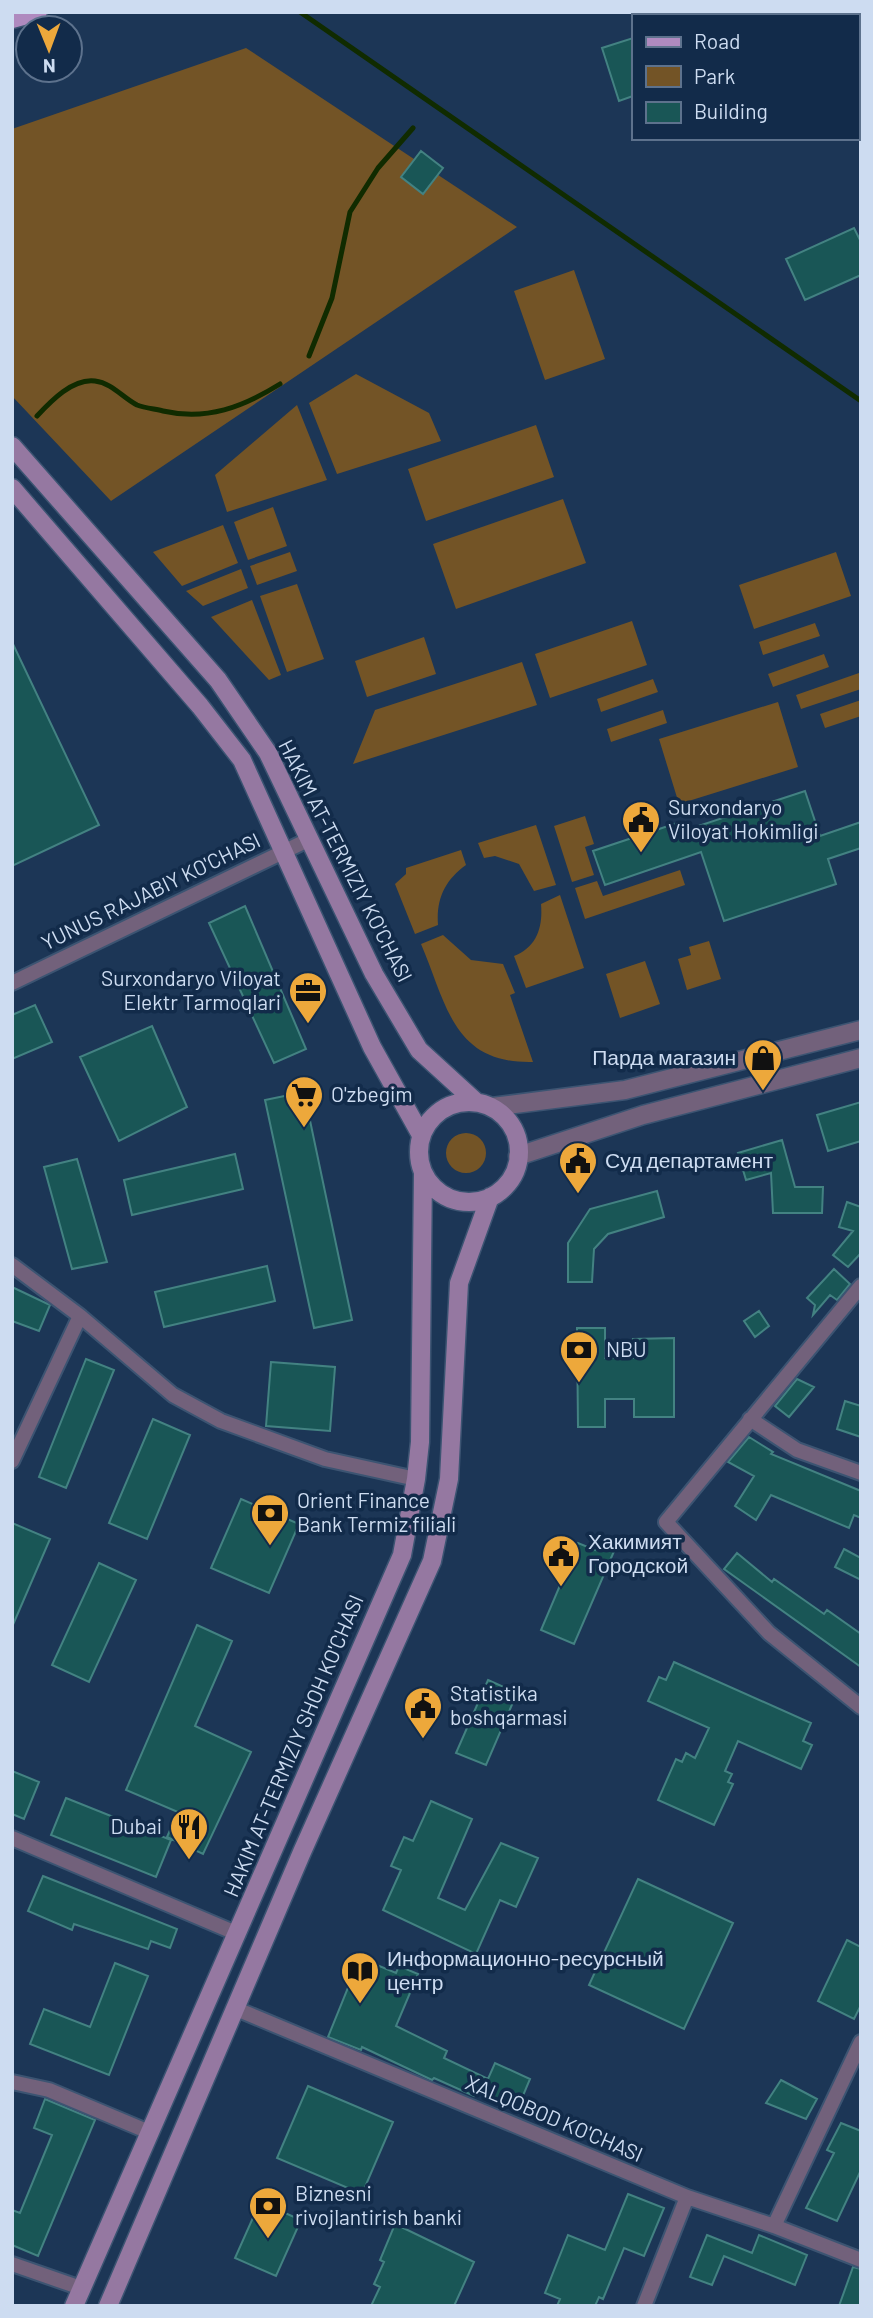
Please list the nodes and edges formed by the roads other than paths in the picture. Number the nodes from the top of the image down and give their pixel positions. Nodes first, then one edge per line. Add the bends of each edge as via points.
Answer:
1 (38, 12) edge
2 (12, 19) edge
3 (12, 446) edge
4 (12, 488) edge
5 (310, 839) junction
6 (285, 850) junction
7 (12, 983) edge
8 (861, 1030) edge
9 (861, 1058) edge
10 (484, 1105) junction
11 (421, 1135) junction
12 (518, 1156) junction
13 (423, 1173) junction
14 (490, 1197) junction
15 (12, 1265) edge
16 (861, 1286) edge
17 (80, 1316) junction
18 (750, 1419) junction
19 (12, 1461) edge
20 (861, 1473) edge
21 (416, 1479) junction
22 (861, 1707) edge
23 (12, 1838) edge
24 (238, 1934) junction
25 (234, 2008) junction
26 (861, 2042) edge
27 (12, 2082) edge
28 (149, 2132) junction
29 (687, 2197) junction
30 (774, 2225) junction
31 (861, 2260) edge
32 (12, 2264) edge
33 (81, 2288) junction
34 (74, 2306) edge
35 (108, 2306) edge
36 (644, 2306) edge

1 - 2 main road
3 - 5 main road, HAKIM AT-TERMIZIY KO'CHASI via 218,680 268,753
4 - 6 main road via 242,760
5 - 6 street, YUNUS RAJABIY KO'CHASI
5 - 10 main road, HAKIM AT-TERMIZIY KO'CHASI via 374,974 419,1050
6 - 7 street, YUNUS RAJABIY KO'CHASI
6 - 11 main road via 372,1047
8 - 10 street via 625,1090
9 - 12 street via 643,1115
10 - 11 main road via 459,1102 443,1109
10 - 12 main road via 513,1128
11 - 13 main road
12 - 14 main road via 514,1173
13 - 14 main road via 432,1186 452,1198 475,1201
13 - 21 main road, HAKIM AT-TERMIZIY SHOH KO'CHASI
14 - 25 main road via 458,1283 449,1479 432,1561
15 - 17 street
16 - 18 street
17 - 19 street
17 - 21 street via 173,1395 221,1421 325,1459
18 - 20 street via 797,1450
18 - 22 street via 666,1522 769,1633
21 - 24 main road, HAKIM AT-TERMIZIY SHOH KO'CHASI via 402,1555
23 - 24 street
24 - 28 main road, HAKIM AT-TERMIZIY SHOH KO'CHASI
25 - 29 street, XALQOBOD KO'CHASI
25 - 35 main road
26 - 30 street
27 - 28 street via 49,2090
28 - 33 main road, HAKIM AT-TERMIZIY SHOH KO'CHASI
29 - 30 street, XALQOBOD KO'CHASI
29 - 36 street
30 - 31 street, XALQOBOD KO'CHASI
32 - 33 street
33 - 34 main road, HAKIM AT-TERMIZIY SHOH KO'CHASI

